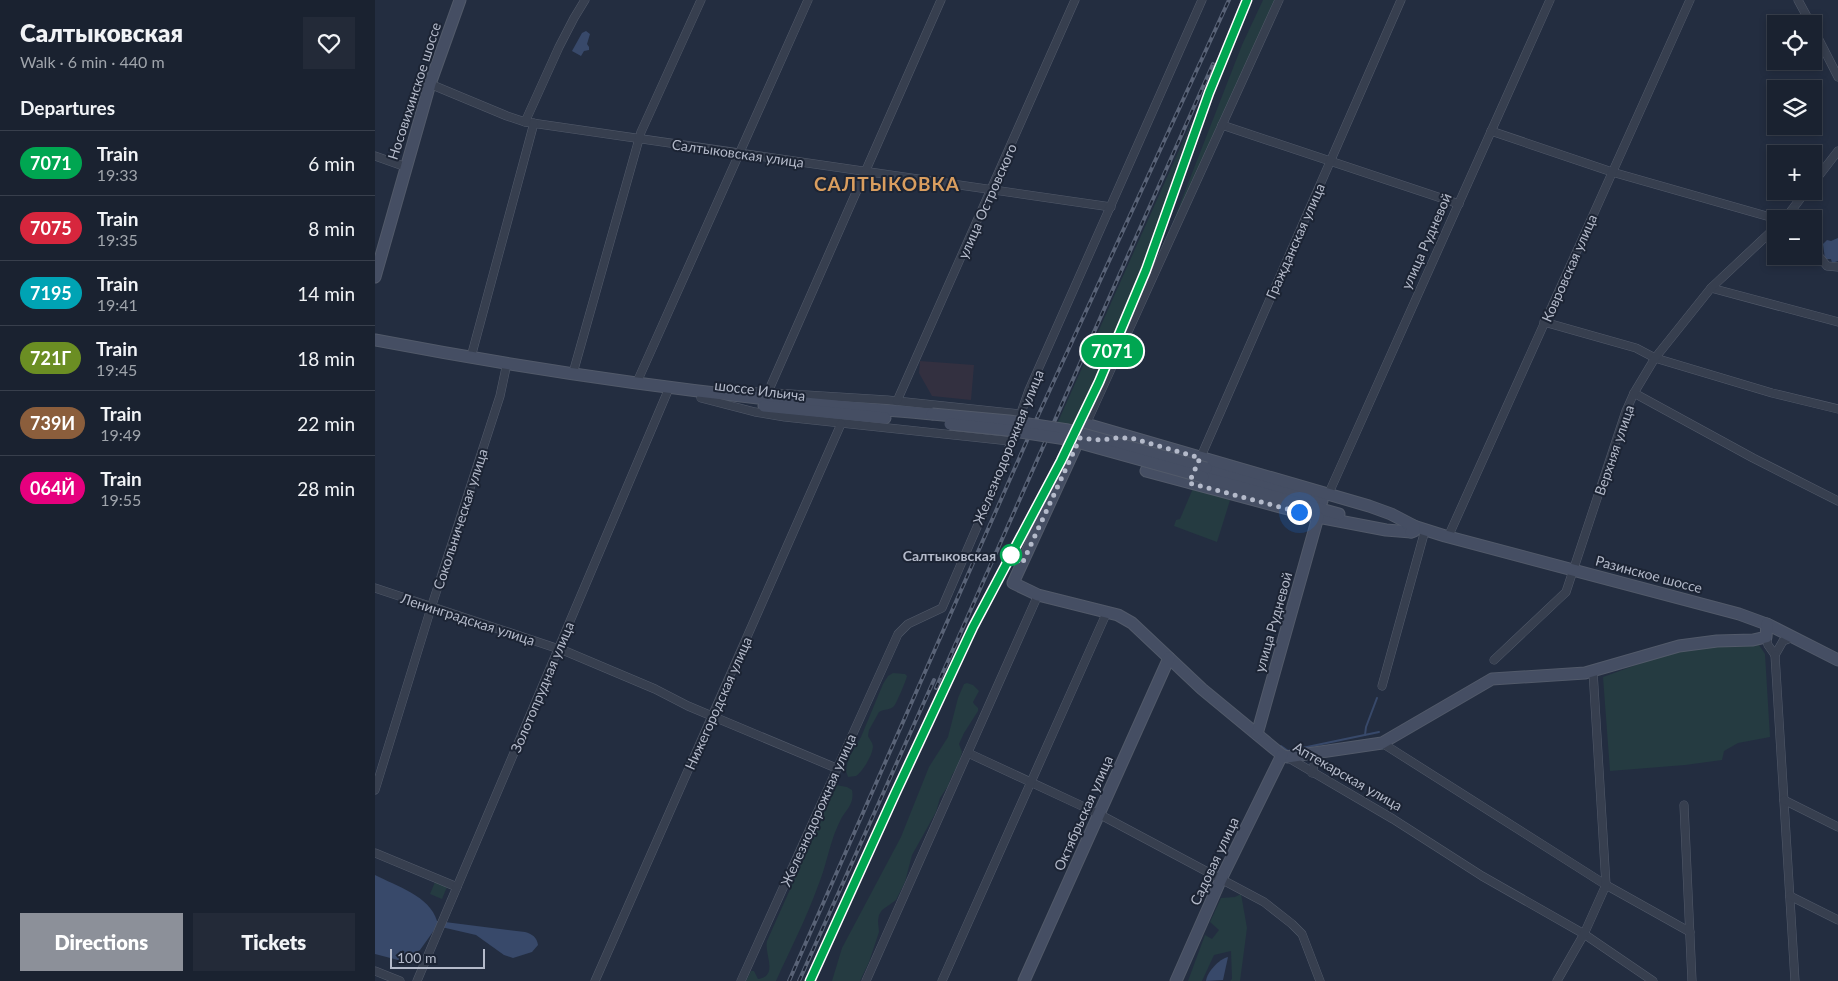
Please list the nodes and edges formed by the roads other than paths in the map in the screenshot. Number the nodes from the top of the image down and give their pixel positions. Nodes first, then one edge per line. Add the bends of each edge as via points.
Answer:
1 (460, 0) edge
2 (585, 0) edge
3 (701, 0) edge
4 (808, 0) edge
5 (941, 0) edge
6 (1075, 0) edge
7 (1202, 0) edge
8 (1279, 0) edge
9 (1401, 0) edge
10 (1550, 0) edge
11 (1690, 0) edge
12 (1798, 0) edge
13 (1806, 15) edge
14 (1822, 46) edge
15 (1838, 78) edge
16 (430, 84) junction
17 (525, 122) junction
18 (534, 123) junction
19 (1222, 125) junction
20 (1491, 131) junction
21 (639, 138) junction
22 (1838, 151) edge
23 (740, 153) junction
24 (375, 156) edge
25 (1330, 161) junction
26 (406, 167) junction
27 (865, 171) junction
28 (1612, 172) junction
29 (1822, 172) edge
30 (992, 189) junction
31 (1800, 200) edge
32 (1459, 204) junction
33 (1111, 207) junction
34 (1792, 210) edge
35 (1767, 216) edge
36 (1767, 235) edge
37 (1822, 260) edge
38 (1838, 267) edge
39 (376, 271) edge
40 (1711, 288) junction
41 (1544, 322) junction
42 (1838, 322) edge
43 (375, 330) edge
44 (375, 340) edge
45 (389, 342) junction
46 (471, 357) junction
47 (1655, 358) junction
48 (507, 363) junction
49 (573, 373) junction
50 (588, 375) junction
51 (637, 382) junction
52 (684, 391) junction
53 (768, 392) junction
54 (1634, 393) junction
55 (667, 394) junction
56 (701, 398) junction
57 (897, 401) junction
58 (1838, 409) edge
59 (985, 410) junction
60 (1020, 414) junction
61 (931, 418) junction
62 (841, 424) junction
63 (1086, 424) junction
64 (982, 438) junction
65 (1080, 438) junction
66 (1131, 438) junction
67 (1010, 441) junction
68 (1157, 445) junction
69 (1203, 467) junction
70 (1189, 483) junction
71 (1329, 495) junction
72 (1838, 501) edge
73 (1318, 517) junction
74 (1411, 528) junction
75 (1425, 534) junction
76 (1446, 536) junction
77 (1575, 570) junction
78 (375, 588) edge
79 (1038, 595) junction
80 (431, 608) junction
81 (1107, 612) junction
82 (1767, 624) junction
83 (1766, 637) junction
84 (1793, 637) junction
85 (558, 649) junction
86 (1775, 654) junction
87 (1169, 658) junction
88 (1495, 660) dead end
89 (1838, 660) edge
90 (1593, 671) junction
91 (1382, 686) dead end
92 (712, 717) junction
93 (1257, 734) junction
94 (1382, 743) junction
95 (968, 753) junction
96 (1317, 753) junction
97 (1284, 756) junction
98 (836, 768) junction
99 (1313, 773) junction
100 (1031, 782) junction
101 (375, 790) edge
102 (1784, 800) junction
103 (1684, 804) dead end
104 (1099, 814) junction
105 (1838, 827) edge
106 (375, 853) edge
107 (1221, 878) junction
108 (1606, 884) junction
109 (457, 887) junction
110 (1790, 896) junction
111 (1838, 920) edge
112 (1690, 932) junction
113 (1584, 934) junction
114 (375, 971) edge
115 (400, 981) edge
116 (417, 981) edge
117 (595, 981) edge
118 (741, 981) edge
119 (866, 981) edge
120 (942, 981) edge
121 (1025, 981) edge
122 (1176, 981) edge
123 (1320, 981) edge
124 (1557, 981) edge
125 (1653, 981) edge
126 (1693, 981) edge
127 (1795, 981) edge

1 - 16 street, Носовихинское шоссе
2 - 17 street via 573,18
3 - 21 street
4 - 23 street
5 - 27 street
6 - 30 street, улица Островского
7 - 33 street, Железнодорожная улица
8 - 19 street
9 - 25 street, Гражданская улица
10 - 20 street, улица Рудневой
11 - 28 street, Ковровская улица
12 - 13 street
14 - 15 street
16 - 17 street, Салтыковская улица
16 - 26 street, Носовихинское шоссе
17 - 18 street, Салтыковская улица
18 - 21 street, Салтыковская улица
18 - 46 street
19 - 25 street
19 - 63 street
20 - 28 street
20 - 32 street, улица Рудневой
21 - 23 street, Салтыковская улица
21 - 49 street
22 - 29 street
23 - 27 street, Салтыковская улица
23 - 51 street
24 - 26 street
25 - 32 street
25 - 69 street, Гражданская улица via 1269,300
26 - 39 street, Носовихинское шоссе
27 - 30 street, Салтыковская улица
27 - 53 street
28 - 35 street
28 - 41 street, Ковровская улица
30 - 33 street, Салтыковская улица
30 - 57 street, улица Островского
31 - 34 street
32 - 71 street, улица Рудневой
33 - 60 street, Железнодорожная улица
36 - 40 street, Верхняя улица
37 - 38 street via 1827,266
40 - 42 street
40 - 47 street, Верхняя улица
41 - 47 street via 1637,348
41 - 76 street, Ковровская улица
43 - 45 street
44 - 45 street, шоссе Ильича
45 - 46 street, шоссе Ильича
46 - 48 street, шоссе Ильича
47 - 54 street, Верхняя улица
47 - 58 street
48 - 49 street, шоссе Ильича
48 - 80 street, Сокольническая улица via 500,396
49 - 50 street, шоссе Ильича
50 - 51 street, шоссе Ильича
50 - 55 street, шоссе Ильича
51 - 52 street, шоссе Ильича
52 - 53 street
52 - 55 street, шоссе Ильича
52 - 56 street, шоссе Ильича
52 - 61 street, шоссе Ильича
53 - 57 street
54 - 72 street
54 - 77 street, Верхняя улица
55 - 85 street, Золотопрудная улица
56 - 61 street, шоссе Ильича via 795,410
56 - 62 street via 755,412
57 - 59 street
59 - 60 street
59 - 64 street via 994,416 996,424 991,434
60 - 67 street, Железнодорожная улица
61 - 69 street, bridge via 1066,439
62 - 64 street
62 - 92 street, Нижегородская улица
63 - 65 street
63 - 66 street
64 - 67 street
65 - 66 street
65 - 79 street, Аптекарская улица via 1013,584
66 - 68 street
67 - 98 street, Железнодорожная улица via 999,476 942,608 908,624 899,634
68 - 69 street
68 - 70 street via 1146,471
69 - 70 street, Гражданская улица
69 - 71 street
69 - 74 street, Разинское шоссе via 1287,500
70 - 73 street
71 - 74 street via 1391,514
73 - 74 street via 1386,530
73 - 93 street, улица Рудневой
74 - 75 street, Разинское шоссе
74 - 76 street, Разинское шоссе
75 - 76 street, Разинское шоссе
75 - 91 street
76 - 77 street, Разинское шоссе
77 - 82 street, Разинское шоссе
77 - 88 street, Верхняя улица via 1566,592
78 - 80 street, Ленинградская улица
79 - 81 street, Аптекарская улица
79 - 95 street
80 - 85 street, Ленинградская улица
80 - 101 street, Сокольническая улица
81 - 87 street, Аптекарская улица via 1132,623
81 - 100 street
82 - 83 street
82 - 84 street, Разинское шоссе
83 - 86 street
83 - 90 street via 1679,646
84 - 86 street via 1783,641
84 - 89 street, Разинское шоссе
85 - 92 street, Ленинградская улица via 655,689
85 - 109 street, Золотопрудная улица
86 - 102 street
87 - 93 street, Аптекарская улица
87 - 104 street, Октябрьская улица
90 - 94 street via 1493,679
90 - 108 street
92 - 98 street, Ленинградская улица
92 - 117 street, Нижегородская улица
93 - 97 street, Аптекарская улица
94 - 96 street
94 - 108 street
95 - 100 street
95 - 119 street
96 - 97 street
96 - 99 street
97 - 99 street, Аптекарская улица
97 - 107 street, Садовая улица
98 - 118 street, Железнодорожная улица
99 - 113 street, Аптекарская улица
100 - 104 street
100 - 120 street
102 - 105 street
102 - 110 street
103 - 112 street
104 - 107 street
104 - 121 street, Октябрьская улица
106 - 109 street
107 - 122 street, Садовая улица
107 - 123 street via 1263,902 1302,934
108 - 112 street
108 - 113 street
109 - 116 street, Золотопрудная улица
110 - 111 street
110 - 127 street
112 - 126 street
113 - 124 street
113 - 125 street, Аптекарская улица
114 - 115 street

